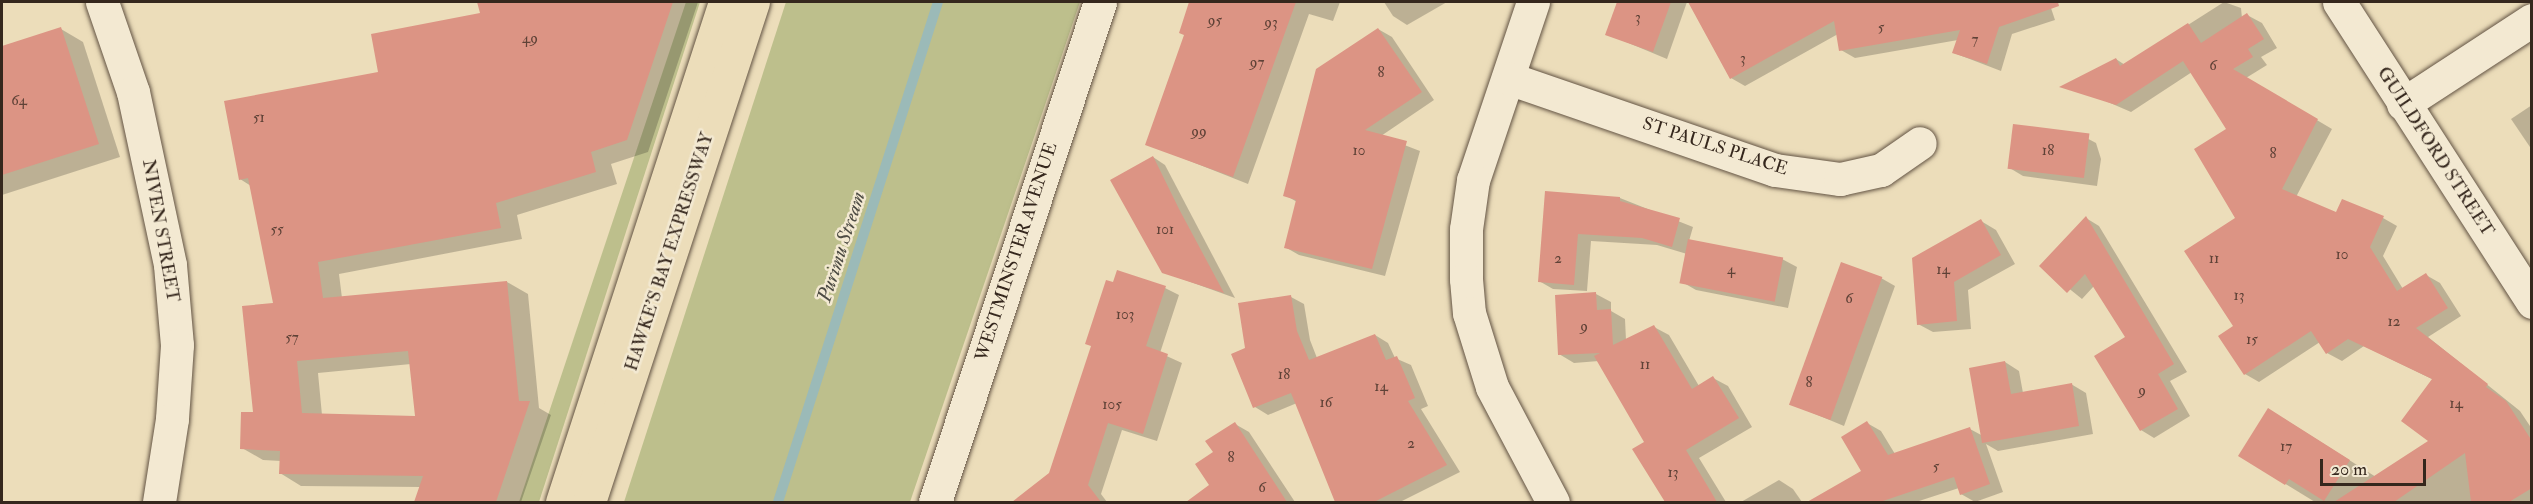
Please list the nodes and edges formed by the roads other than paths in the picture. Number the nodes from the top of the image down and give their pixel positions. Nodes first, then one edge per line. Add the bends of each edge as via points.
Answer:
1 (102, 2) edge
2 (725, 2) edge
3 (753, 2) edge
4 (1100, 2) edge
5 (1533, 2) edge
6 (2339, 2) edge
7 (2532, 20) edge
8 (1508, 78) junction
9 (2403, 104) junction
10 (1920, 143) dead end
11 (2532, 302) edge
12 (1539, 498) edge
13 (159, 502) edge
14 (562, 502) edge
15 (589, 502) edge
16 (935, 502) edge

1 - 13 street, NIVEN STREET via 133,92 170,265 177,345 172,419
2 - 14 highway, HAWKE'S BAY EXPRESSWAY
3 - 15 highway, HAWKE'S BAY EXPRESSWAY
4 - 16 street, WESTMINSTER AVENUE
5 - 8 street
6 - 9 street, GUILDFORD STREET
7 - 9 street
8 - 10 street, ST PAULS PLACE via 1775,170 1840,179 1881,170
8 - 12 street via 1473,180 1466,229 1466,279 1475,335 1492,387
9 - 11 street, GUILDFORD STREET

